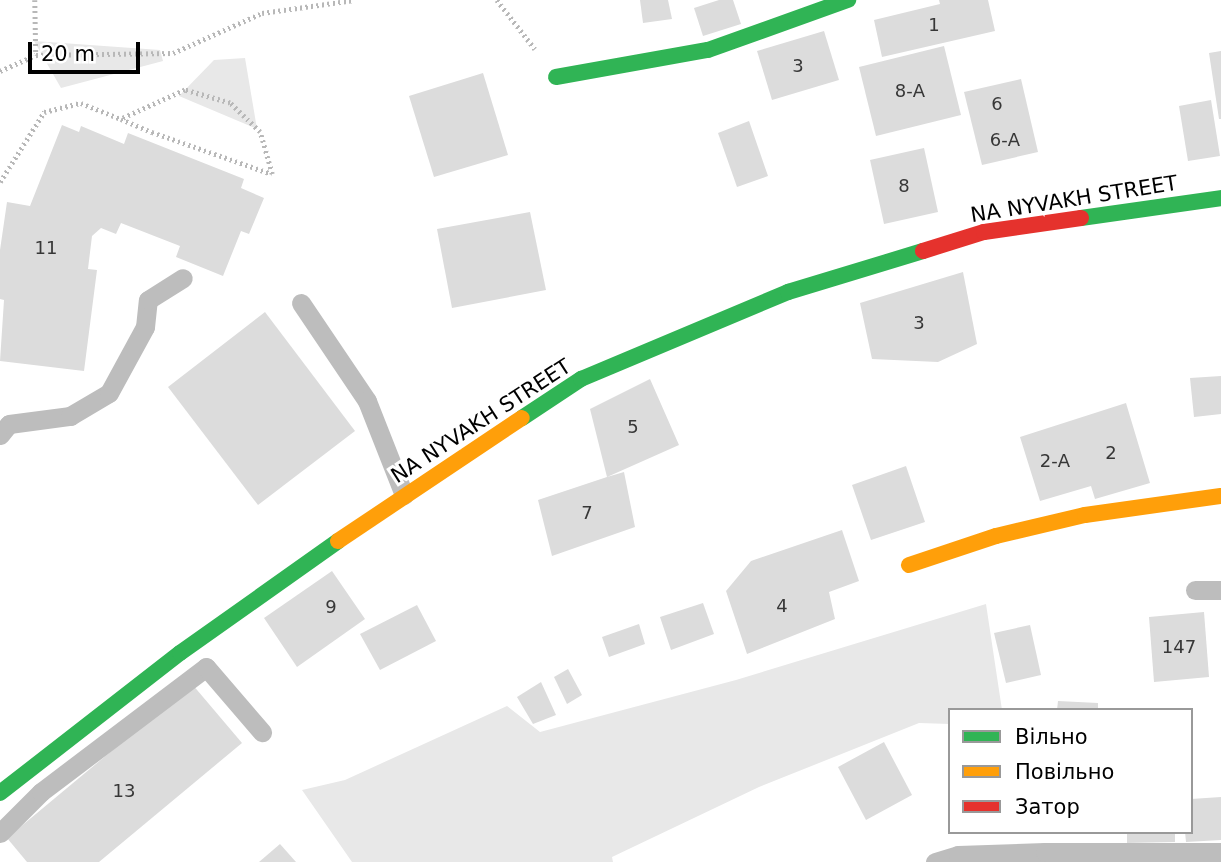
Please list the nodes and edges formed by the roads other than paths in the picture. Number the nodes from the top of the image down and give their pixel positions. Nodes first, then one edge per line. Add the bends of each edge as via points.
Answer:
1 (848, 0) edge
2 (556, 77) road end
3 (1221, 198) edge
4 (183, 278) dead end
5 (301, 303) dead end
6 (0, 435) edge
7 (404, 495) junction
8 (1221, 496) edge
9 (909, 565) dead end
10 (1195, 590) dead end
11 (1221, 590) edge
12 (262, 732) dead end
13 (0, 793) edge
14 (0, 832) edge
15 (1221, 852) edge
16 (935, 862) edge

1 - 2 street via 708,50
3 - 7 street, NA NYVAKH STREET via 984,232 788,292 580,379
4 - 6 lane via 148,300 145,327 108,393 71,416 9,424
5 - 7 lane via 368,401
7 - 13 street, NA NYVAKH STREET via 180,653
8 - 9 street via 1085,515 996,536
10 - 11 lane
12 - 14 lane via 206,667 41,792
15 - 16 lane via 1033,852 958,855

